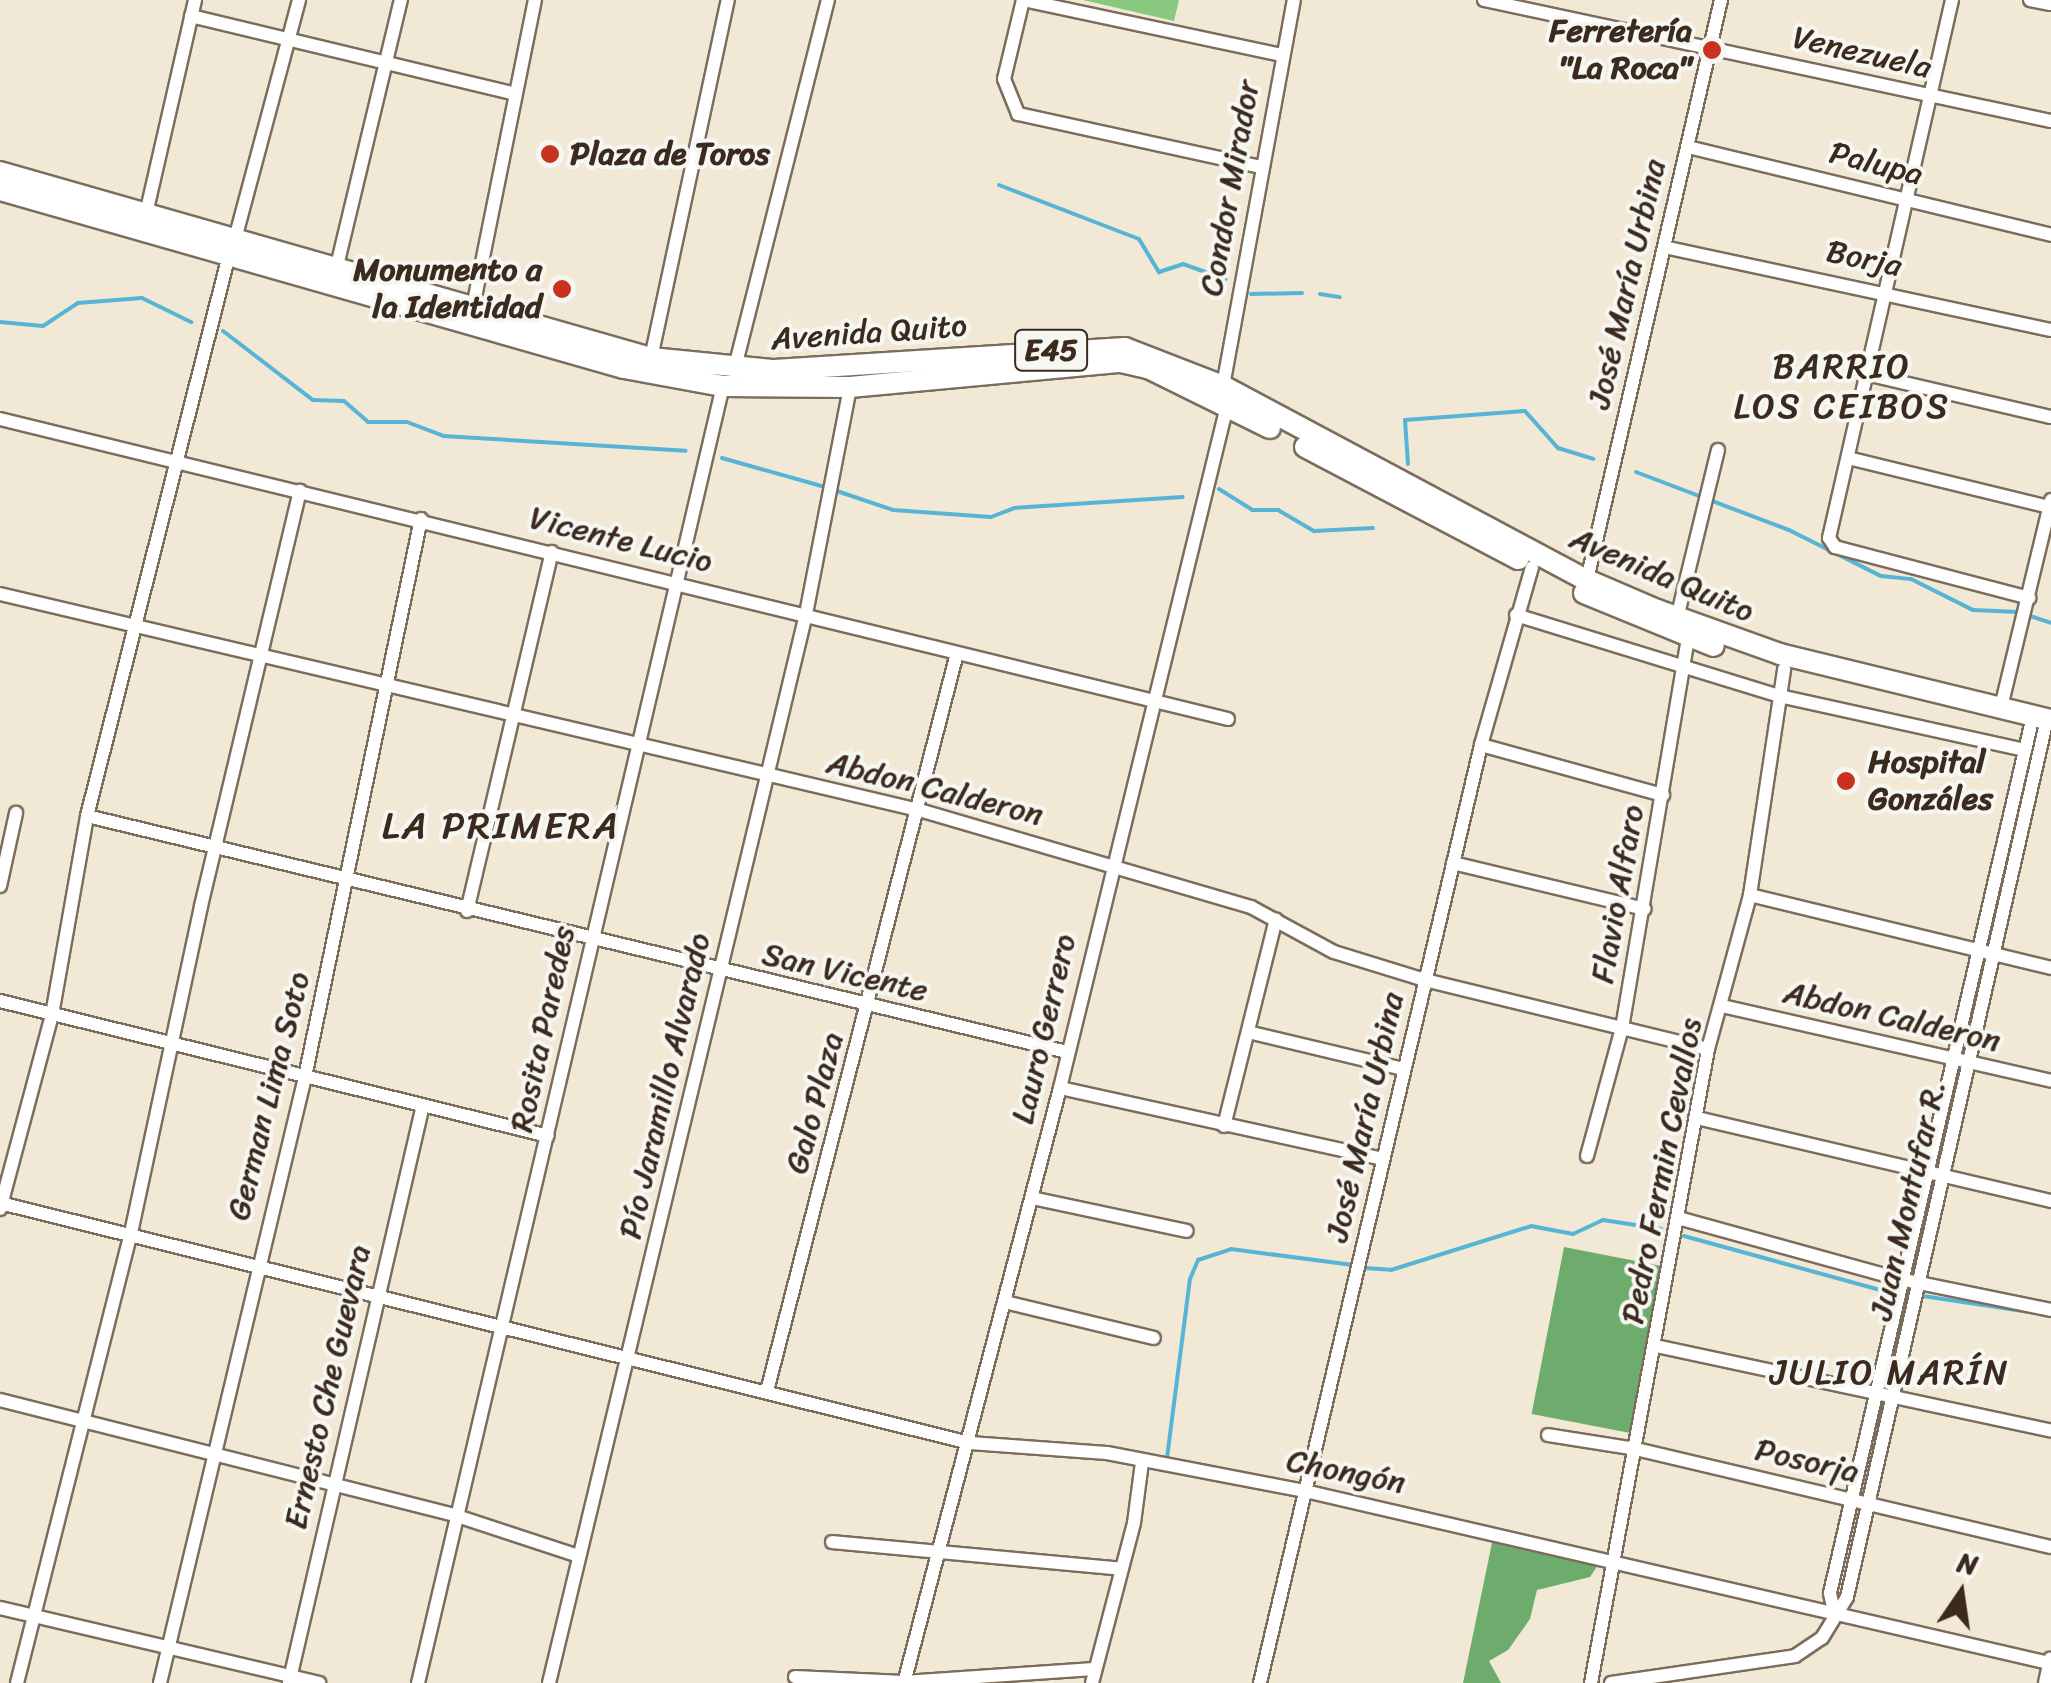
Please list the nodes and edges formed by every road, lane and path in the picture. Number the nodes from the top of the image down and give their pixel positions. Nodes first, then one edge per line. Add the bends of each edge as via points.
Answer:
1 (195, 0) edge
2 (298, 0) edge
3 (402, 0) edge
4 (536, 0) edge
5 (728, 0) edge
6 (828, 0) edge
7 (1023, 0) edge
8 (1294, 0) edge
9 (1484, 0) edge
10 (1721, 0) edge
11 (1952, 0) edge
12 (2030, 0) edge
13 (2051, 4) edge
14 (191, 16) junction
15 (289, 42) junction
16 (1712, 46) junction
17 (1282, 55) junction
18 (386, 65) junction
19 (515, 94) junction
20 (1929, 96) junction
21 (2051, 122) edge
22 (1688, 147) junction
23 (1260, 168) junction
24 (0, 172) edge
25 (0, 190) edge
26 (1908, 200) junction
27 (146, 214) junction
28 (2051, 235) edge
29 (232, 247) junction
30 (1664, 247) junction
31 (336, 270) junction
32 (1886, 291) junction
33 (473, 307) junction
34 (2051, 330) edge
35 (652, 358) junction
36 (1866, 374) junction
37 (728, 378) junction
38 (850, 387) junction
39 (1225, 396) junction
40 (2051, 416) edge
41 (0, 419) edge
42 (1718, 450) dead end
43 (1848, 458) junction
44 (177, 462) junction
45 (300, 491) junction
46 (2050, 504) edge
47 (422, 519) junction
48 (552, 552) junction
49 (1532, 567) junction
50 (1586, 580) junction
51 (678, 581) junction
52 (0, 594) edge
53 (2028, 600) junction
54 (806, 614) junction
55 (1516, 615) junction
56 (1677, 618) junction
57 (135, 624) junction
58 (1688, 638) junction
59 (957, 653) junction
60 (263, 656) junction
61 (1683, 669) junction
62 (1784, 669) junction
63 (384, 686) junction
64 (1779, 696) junction
65 (1152, 702) junction
66 (2001, 708) junction
67 (508, 717) junction
68 (1228, 719) dead end
69 (2044, 727) edge
70 (1481, 746) junction
71 (636, 748) junction
72 (2025, 750) junction
73 (764, 775) junction
74 (1663, 795) junction
75 (919, 810) junction
76 (16, 814) dead end
77 (87, 816) junction
78 (216, 845) junction
79 (1111, 862) junction
80 (1453, 863) junction
81 (346, 881) junction
82 (0, 886) edge
83 (1750, 895) junction
84 (1645, 909) junction
85 (467, 911) junction
86 (1276, 919) junction
87 (590, 940) junction
88 (1978, 950) junction
89 (1993, 954) junction
90 (2051, 968) edge
91 (721, 974) junction
92 (1426, 980) junction
93 (0, 1002) edge
94 (869, 1004) junction
95 (1722, 1006) junction
96 (52, 1014) junction
97 (1622, 1028) junction
98 (1248, 1032) junction
99 (175, 1046) junction
100 (1708, 1049) junction
101 (1068, 1052) junction
102 (1952, 1060) junction
103 (1967, 1064) junction
104 (1403, 1069) junction
105 (305, 1077) junction
106 (2051, 1081) edge
107 (1060, 1088) junction
108 (423, 1105) junction
109 (1697, 1118) junction
110 (1224, 1126) junction
111 (548, 1136) junction
112 (1587, 1156) dead end
113 (1382, 1160) junction
114 (1924, 1173) junction
115 (1941, 1176) junction
116 (1032, 1198) junction
117 (2051, 1201) edge
118 (0, 1205) edge
119 (1678, 1218) junction
120 (1187, 1231) dead end
121 (132, 1233) junction
122 (257, 1265) junction
123 (1900, 1279) junction
124 (1917, 1283) junction
125 (376, 1298) junction
126 (1005, 1302) junction
127 (2051, 1310) edge
128 (502, 1328) junction
129 (1154, 1338) dead end
130 (1656, 1346) junction
131 (628, 1356) junction
132 (1876, 1390) junction
133 (767, 1391) junction
134 (1892, 1394) junction
135 (0, 1400) edge
136 (85, 1421) junction
137 (2051, 1432) edge
138 (1548, 1435) dead end
139 (970, 1442) junction
140 (1636, 1449) junction
141 (212, 1455) junction
142 (1142, 1462) junction
143 (332, 1483) junction
144 (1305, 1491) junction
145 (1850, 1500) junction
146 (1868, 1504) junction
147 (457, 1516) junction
148 (832, 1542) dead end
149 (2051, 1548) edge
150 (940, 1549) junction
151 (579, 1556) junction
152 (1612, 1559) junction
153 (1121, 1569) junction
154 (0, 1608) edge
155 (1834, 1612) junction
156 (34, 1618) junction
157 (171, 1646) junction
158 (2050, 1660) edge
159 (1093, 1676) edge
160 (795, 1678) dead end
161 (290, 1679) edge
162 (904, 1682) edge
163 (17, 1683) edge
164 (160, 1683) edge
165 (318, 1683) edge
166 (418, 1683) edge
167 (550, 1683) edge
168 (1260, 1683) edge
169 (1591, 1683) edge
170 (1612, 1683) edge
171 (2045, 1683) edge

1 - 14 street
2 - 15 street
3 - 18 street
4 - 19 street
5 - 35 street
6 - 37 street, Rosita Paredes
7 - 17 street
7 - 23 street via 1004,80 1018,114
8 - 17 street, Condor Mirador
9 - 16 street, Venezuela
10 - 16 street, José María Urbina
11 - 20 street
12 - 13 street
14 - 15 street
14 - 27 street
15 - 18 street
15 - 29 street
16 - 20 street, Venezuela
16 - 22 street, José María Urbina
17 - 23 street, Condor Mirador
18 - 19 street
18 - 31 street
19 - 33 street
20 - 21 street, Venezuela
20 - 26 street
22 - 26 street, Palupa
22 - 30 street, José María Urbina
23 - 39 street, Condor Mirador
24 - 27 highway, Avenida Quito / E45
25 - 29 highway, Avenida Quito / E45
26 - 28 street, Palupa
26 - 32 street
27 - 29 highway, Avenida Quito / E45
29 - 31 highway, Avenida Quito / E45
29 - 37 highway, Avenida Quito / E45 via 624,368
29 - 44 street
30 - 32 street, Borja
30 - 50 street, José María Urbina
31 - 33 highway, Avenida Quito / E45
32 - 34 street, Borja
32 - 36 street
33 - 35 highway, Avenida Quito / E45
35 - 37 highway, Avenida Quito / E45
36 - 40 street
36 - 43 street
37 - 38 highway, Avenida Quito / E45
37 - 39 highway, Avenida Quito / E45 via 1092,346 1151,355
37 - 51 street, Rosita Paredes
38 - 39 highway, Avenida Quito / E45 via 1106,362 1148,368
38 - 54 street, Pío Jaramillo Alvarado
39 - 49 highway, Avenida Quito / E45
39 - 50 highway, Avenida Quito / E45
39 - 65 street, Lauro Gerrero
41 - 44 street, Vicente Lucio
42 - 56 street
43 - 46 street
43 - 53 street via 1830,543
44 - 45 street, Vicente Lucio
44 - 57 street
45 - 47 street, Vicente Lucio
45 - 60 street
46 - 53 street
47 - 48 street, Vicente Lucio
47 - 63 street, German Lima Soto
48 - 51 street, Vicente Lucio
48 - 67 street
49 - 55 street, José María Urbina
49 - 58 highway, Avenida Quito / E45
50 - 56 highway, Avenida Quito / E45
51 - 54 street, Vicente Lucio
51 - 71 street, Rosita Paredes
52 - 57 street, Abdon Calderon
53 - 66 street
54 - 59 street, Vicente Lucio
54 - 73 street, Pío Jaramillo Alvarado
55 - 61 street
55 - 70 street, José María Urbina
56 - 66 highway, Avenida Quito / E45 via 1780,654
57 - 60 street, Abdon Calderon
57 - 77 street
58 - 61 street, Flavio Alfaro
58 - 62 highway, Avenida Quito / E45
59 - 65 street, Vicente Lucio
59 - 75 street, Galo Plaza
60 - 63 street, Abdon Calderon
60 - 78 street
61 - 64 street
61 - 74 street, Flavio Alfaro
62 - 64 street, Pedro Fermin Cevallos
62 - 69 highway, Avenida Quito / E45
63 - 67 street, Abdon Calderon
63 - 81 street, German Lima Soto
64 - 72 street
64 - 83 street, Pedro Fermin Cevallos
65 - 68 street, Vicente Lucio
65 - 79 street, Lauro Gerrero
66 - 69 highway, Avenida Quito / E45
67 - 71 street, Abdon Calderon
67 - 85 street
69 - 72 street, Juan Montufar R.
69 - 89 street, Juan Montufar R.
70 - 74 street
70 - 80 street, José María Urbina
71 - 73 street, Abdon Calderon
71 - 87 street, Rosita Paredes
72 - 88 street, Juan Montufar R.
73 - 75 street, Abdon Calderon
73 - 91 street, Pío Jaramillo Alvarado
74 - 84 street, Flavio Alfaro
75 - 79 street, Abdon Calderon
75 - 94 street, Galo Plaza
76 - 82 street
77 - 78 street, San Vicente
77 - 96 street
78 - 81 street, San Vicente
78 - 99 street
79 - 86 street, Abdon Calderon
79 - 101 street, Lauro Gerrero
80 - 84 street
80 - 92 street, José María Urbina
81 - 85 street, San Vicente
81 - 105 street, German Lima Soto
83 - 88 street
83 - 95 street, Pedro Fermin Cevallos
84 - 97 street, Flavio Alfaro
85 - 87 street, San Vicente
86 - 92 street, Abdon Calderon via 1334,952
86 - 98 street
87 - 91 street, San Vicente
87 - 111 street, Rosita Paredes
88 - 89 street
88 - 102 street, Juan Montufar R.
89 - 90 street
89 - 103 street, Juan Montufar R.
91 - 94 street, San Vicente
91 - 131 street, Pío Jaramillo Alvarado
92 - 97 street, Abdon Calderon
92 - 104 street, José María Urbina
93 - 96 street
94 - 101 street, San Vicente
94 - 133 street, Galo Plaza
95 - 100 street, Pedro Fermin Cevallos
95 - 102 street, Abdon Calderon
96 - 99 street
96 - 118 street
97 - 100 street, Abdon Calderon
97 - 112 street, Flavio Alfaro
98 - 104 street
98 - 110 street
99 - 105 street
99 - 121 street
100 - 109 street, Pedro Fermin Cevallos
101 - 107 street, Lauro Gerrero
102 - 103 street, Abdon Calderon
102 - 114 street, Juan Montufar R.
103 - 106 street, Abdon Calderon
103 - 115 street, Juan Montufar R.
104 - 113 street, José María Urbina
105 - 108 street
105 - 122 street, German Lima Soto
107 - 110 street
107 - 116 street, Lauro Gerrero
108 - 111 street
108 - 125 street, Ernesto Che Guevara
109 - 114 street
109 - 119 street, Pedro Fermin Cevallos
110 - 113 street
111 - 128 street, Rosita Paredes
113 - 144 street, José María Urbina
114 - 115 street
114 - 123 street, Juan Montufar R.
115 - 117 street
115 - 124 street, Juan Montufar R.
116 - 120 street
116 - 126 street, Lauro Gerrero
118 - 121 street, Chongón
119 - 123 street
119 - 130 street, Pedro Fermin Cevallos
121 - 122 street, Chongón
121 - 136 street
122 - 125 street, Chongón
122 - 141 street, German Lima Soto
123 - 124 street
123 - 132 street, Juan Montufar R.
124 - 127 street
124 - 134 street, Juan Montufar R.
125 - 128 street, Chongón
125 - 143 street, Ernesto Che Guevara
126 - 129 street
126 - 139 street, Lauro Gerrero
128 - 131 street, Chongón
128 - 147 street, Rosita Paredes
130 - 132 street
130 - 140 street, Pedro Fermin Cevallos
131 - 133 street, Chongón
131 - 151 street, Pío Jaramillo Alvarado
132 - 134 street
132 - 145 street, Juan Montufar R.
133 - 139 street, Chongón
134 - 137 street
134 - 146 street, Juan Montufar R.
135 - 136 street
136 - 141 street
136 - 156 street
138 - 140 street, Posorja
139 - 142 street, Chongón
139 - 150 street, Lauro Gerrero
140 - 145 street, Posorja
140 - 152 street, Pedro Fermin Cevallos
141 - 143 street
141 - 157 street, German Lima Soto
142 - 144 street, Chongón
142 - 153 street
143 - 147 street
143 - 161 street, Ernesto Che Guevara
144 - 152 street, Chongón
144 - 168 street, José María Urbina
145 - 146 street, Posorja
145 - 155 street, Juan Montufar R. via 1830,1593
146 - 149 street, Posorja
146 - 155 street, Juan Montufar R. via 1847,1598
147 - 151 street
147 - 166 street, Rosita Paredes
148 - 150 street
150 - 153 street
150 - 162 street, Lauro Gerrero
151 - 167 street, Pío Jaramillo Alvarado
152 - 155 street, Chongón
152 - 169 street, Pedro Fermin Cevallos
153 - 159 street
154 - 156 street
155 - 158 street, Chongón
155 - 170 street via 1822,1638 1795,1656
156 - 157 street
156 - 163 street
157 - 161 street
157 - 164 street, German Lima Soto
158 - 171 street
159 - 162 street
160 - 162 street
161 - 165 street

